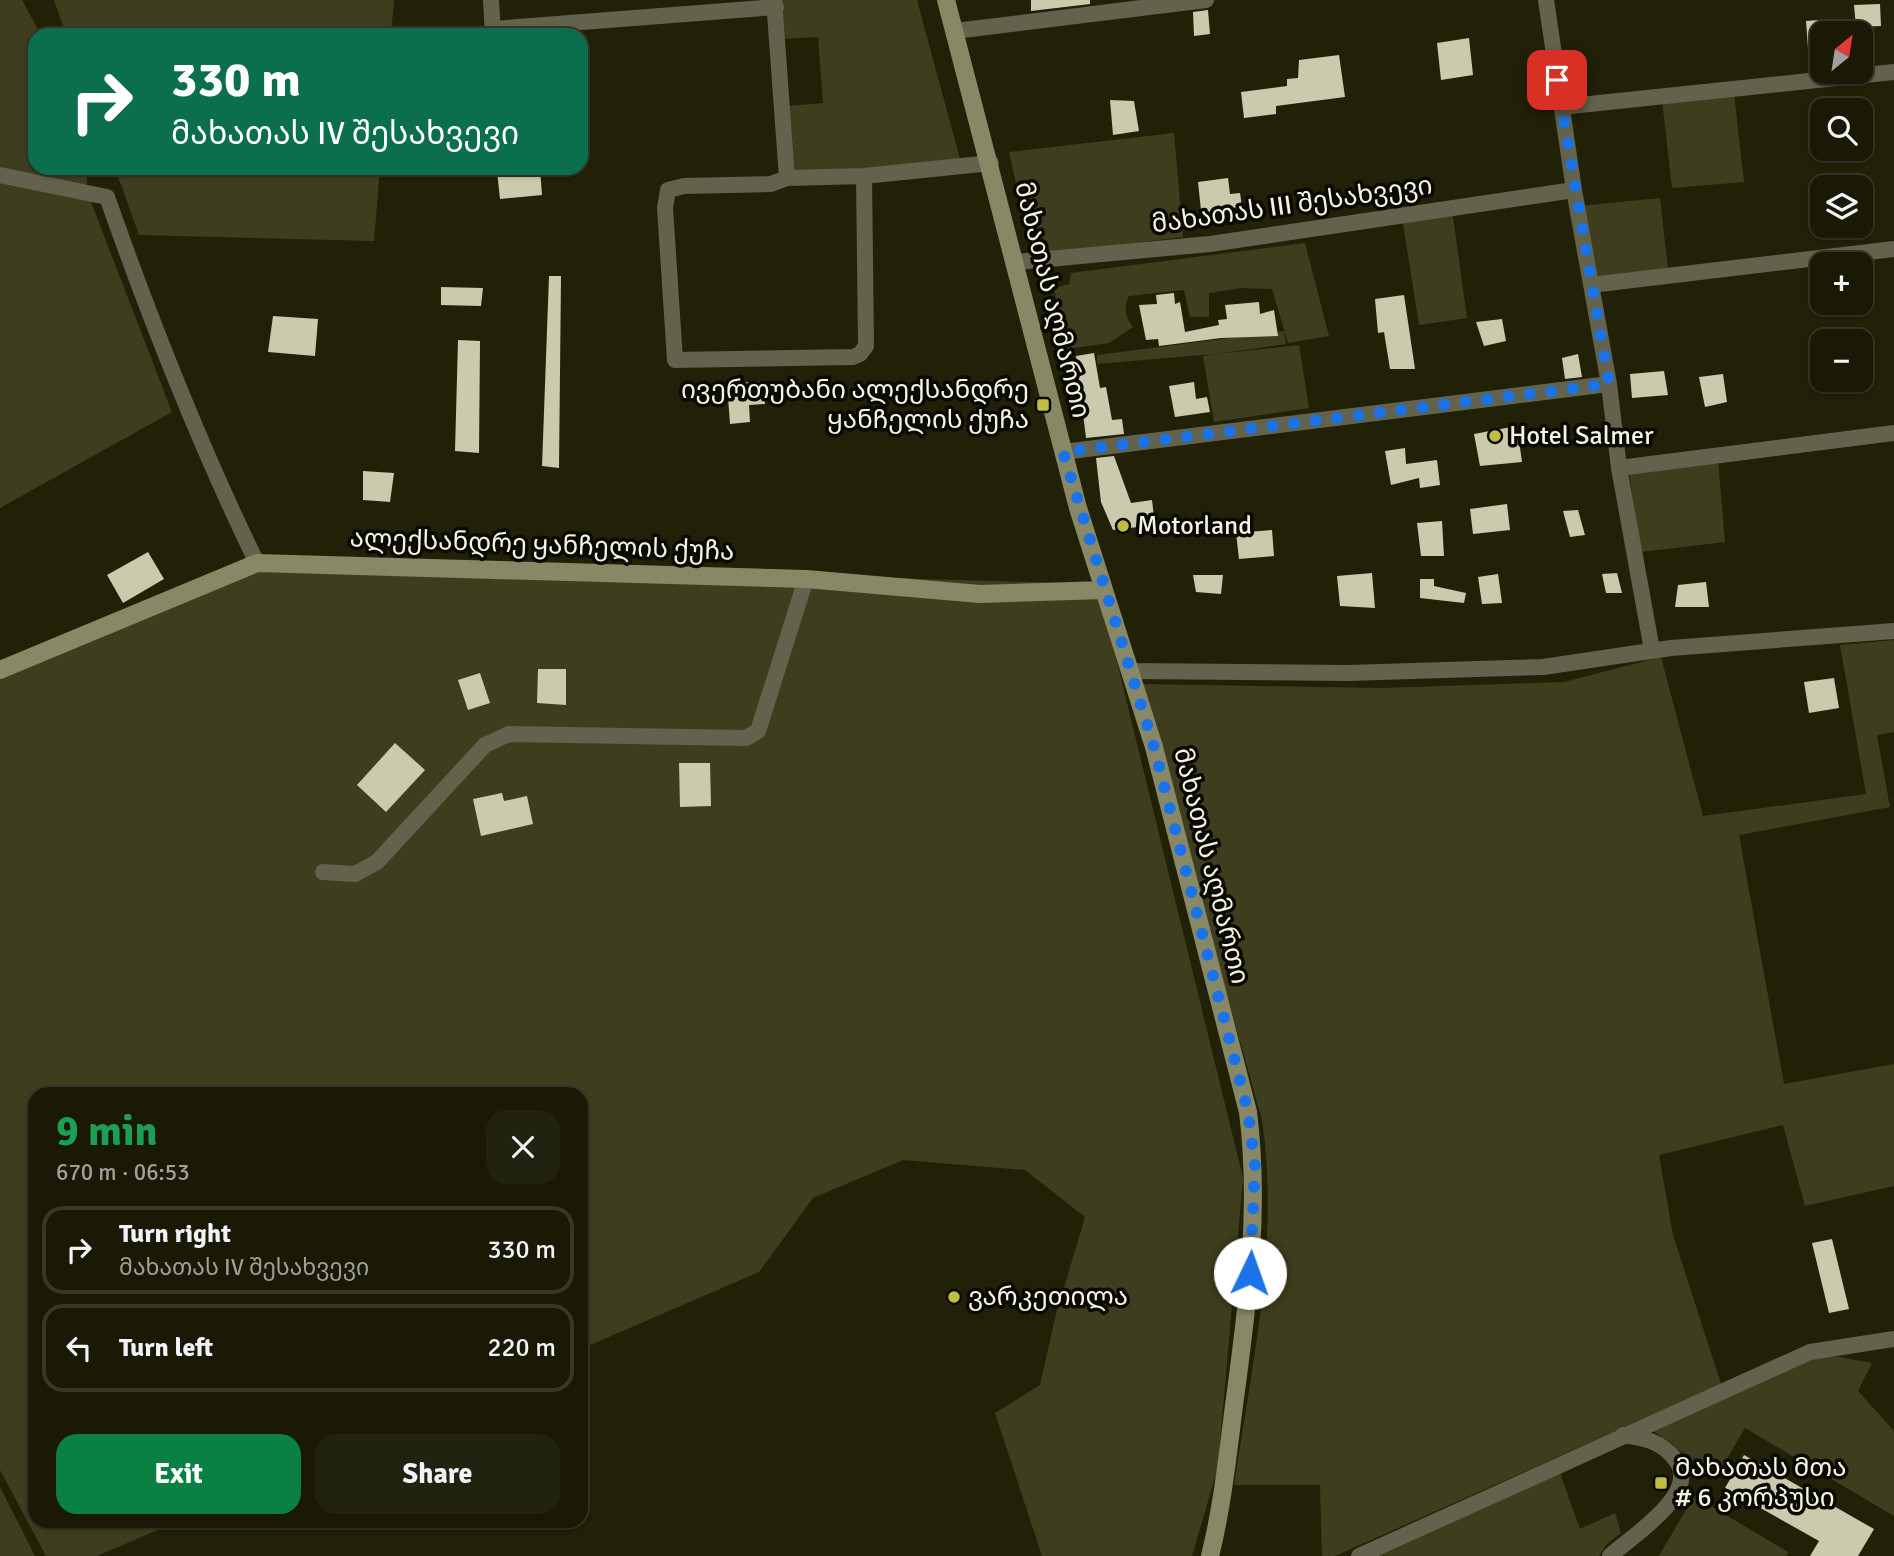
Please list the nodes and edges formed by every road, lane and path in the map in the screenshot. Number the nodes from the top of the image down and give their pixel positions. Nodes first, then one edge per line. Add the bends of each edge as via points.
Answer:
1 (491, 0) edge
2 (946, 0) edge
3 (1206, 0) edge
4 (1546, 0) edge
5 (775, 4) edge
6 (493, 28) edge
7 (544, 28) edge
8 (955, 31) junction
9 (1894, 72) edge
10 (1561, 107) junction
11 (991, 163) junction
12 (0, 175) edge
13 (864, 176) junction
14 (788, 178) junction
15 (1574, 190) junction
16 (1894, 249) edge
17 (1016, 262) junction
18 (1591, 285) junction
19 (1609, 384) junction
20 (1894, 433) edge
21 (1063, 452) junction
22 (1619, 468) junction
23 (257, 563) junction
24 (806, 579) junction
25 (1104, 590) junction
26 (1894, 631) edge
27 (1652, 650) junction
28 (0, 670) edge
29 (1130, 671) junction
30 (323, 872) dead end
31 (1894, 1339) edge
32 (1623, 1435) junction
33 (1210, 1556) edge
34 (1359, 1556) edge
35 (1610, 1556) edge

1 - 6 street
2 - 8 main road, მახათას აღმართი
3 - 8 street
4 - 10 street
5 - 7 street
5 - 14 street
8 - 11 main road, მახათას აღმართი
9 - 10 street
10 - 15 street
11 - 13 street
11 - 17 main road, მახათას აღმართი
12 - 23 street via 107,197 154,329
13 - 14 street
13 - 14 street via 866,345 860,354 675,360 665,208 668,190 771,184
15 - 17 street, მახათას III შესახვევი via 1210,244
15 - 18 street
16 - 18 street
17 - 21 main road, მახათას აღმართი
18 - 19 street
19 - 21 street
19 - 22 street
20 - 22 street
21 - 25 main road, მახათას აღმართი
22 - 27 street
23 - 24 main road, ალექსანდრე ყანჩელის ქუჩა
23 - 28 main road, ალექსანდრე ყანჩელის ქუჩა
24 - 25 main road, ალექსანდრე ყანჩელის ქუჩა via 980,594
24 - 30 street via 758,731 746,738 509,734 485,745 377,862 355,874
25 - 29 main road, მახათას აღმართი
26 - 27 street
27 - 29 street via 1544,667 1348,673
29 - 33 main road, მახათას აღმართი via 1154,747 1248,1112 1255,1166 1249,1299
31 - 32 street via 1810,1352
32 - 34 street
32 - 35 street via 1649,1438 1668,1450 1679,1463 1683,1478 1671,1502

